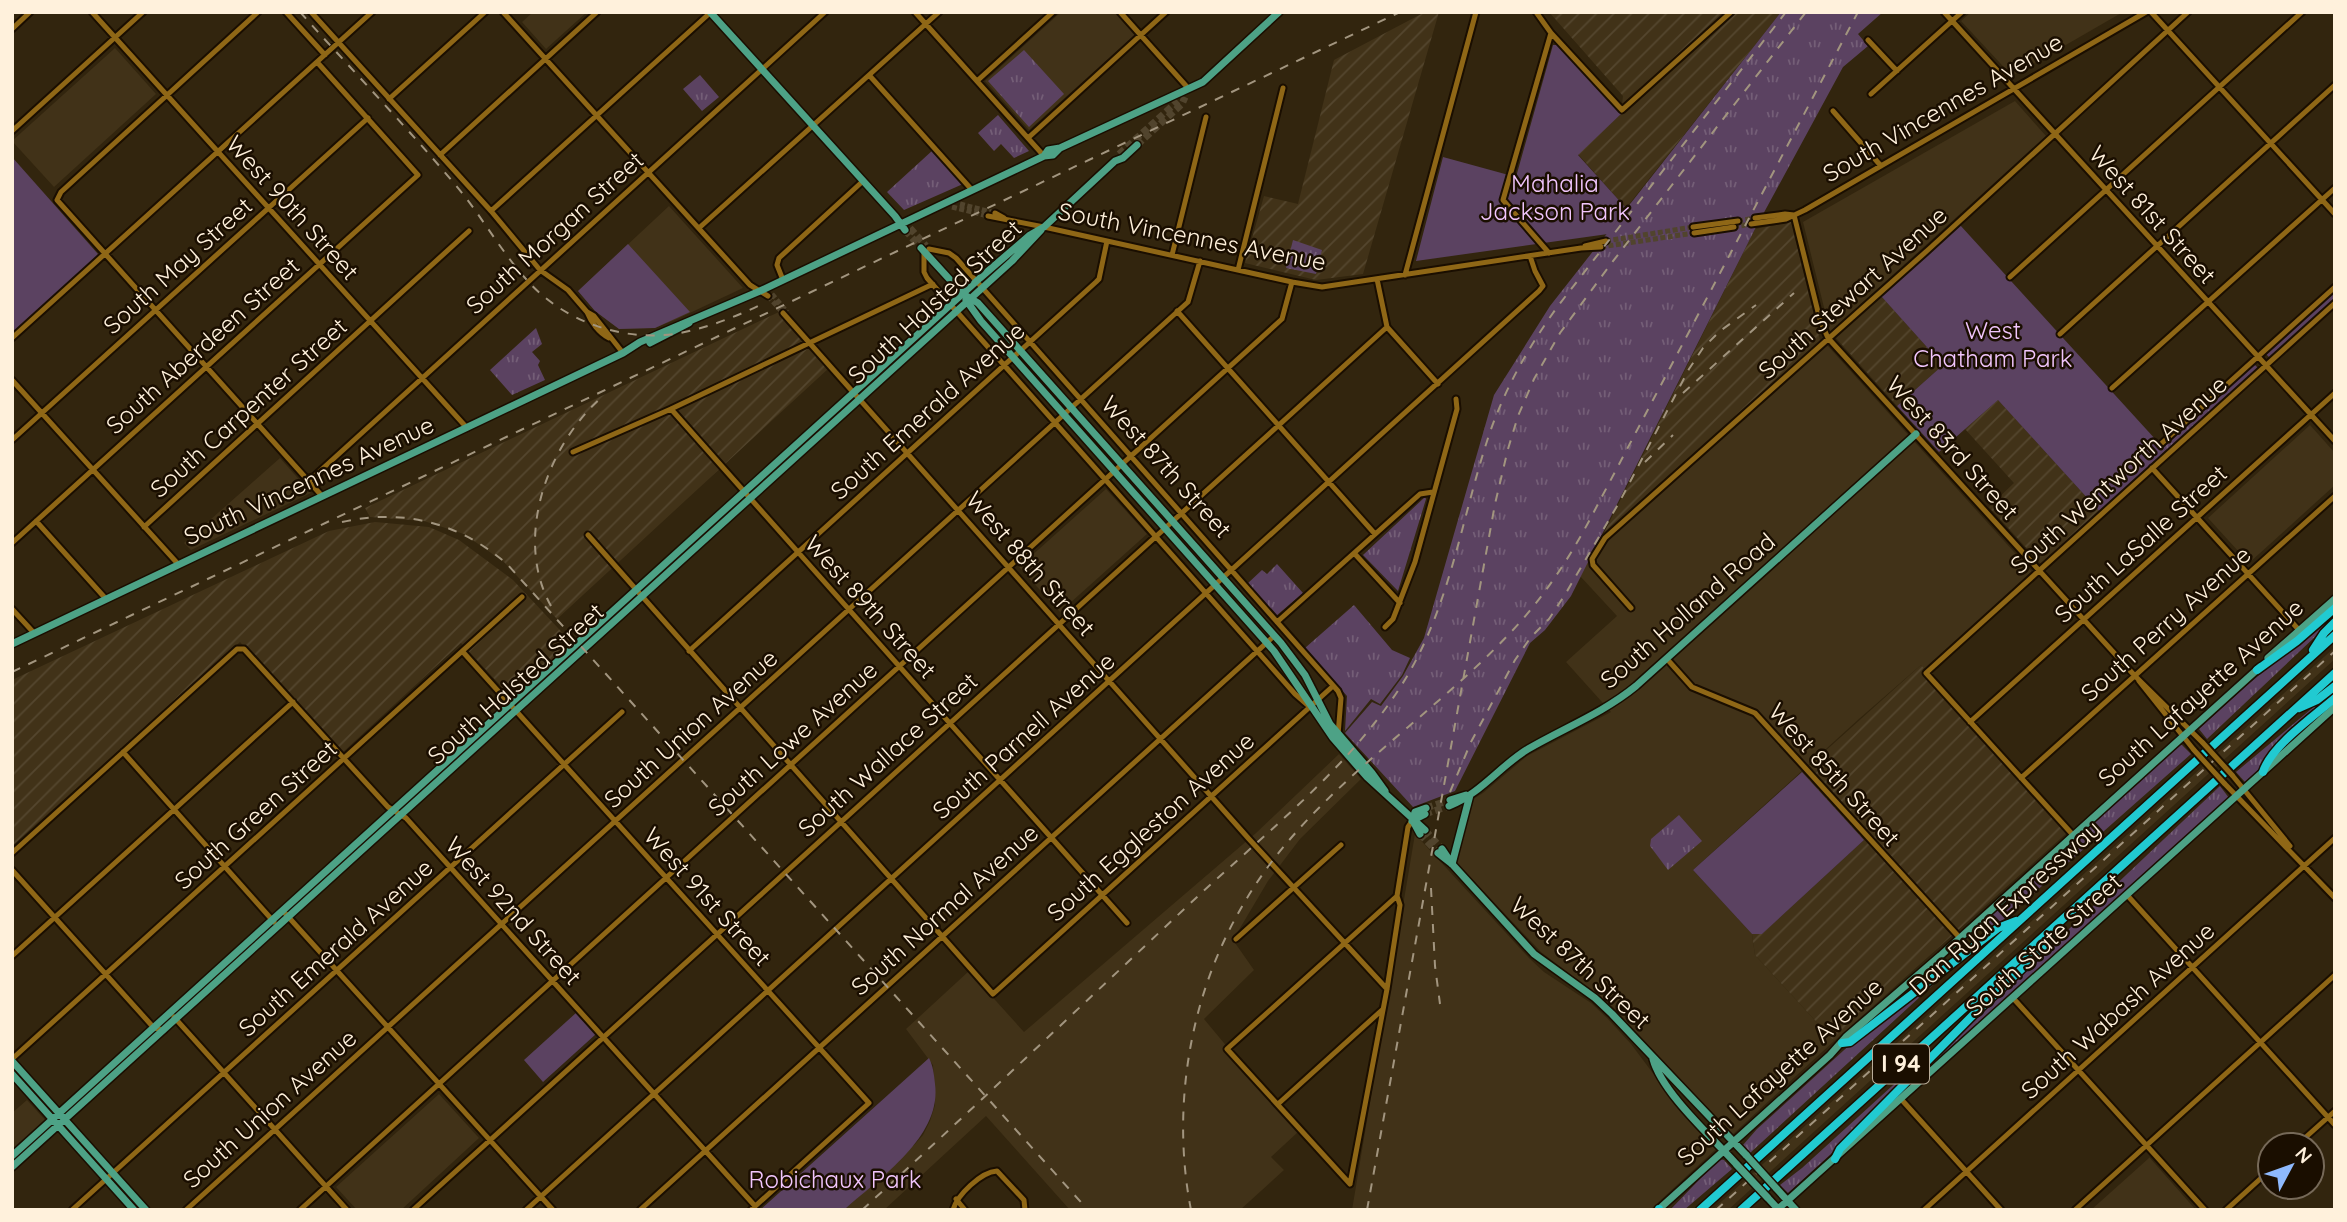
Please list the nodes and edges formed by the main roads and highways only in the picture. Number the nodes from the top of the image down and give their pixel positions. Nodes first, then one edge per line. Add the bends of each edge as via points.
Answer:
1 (710, 12) edge
2 (1279, 12) edge
3 (1188, 88) junction
4 (1182, 99) tunnel mouth
5 (1137, 145) tunnel mouth
6 (906, 227) junction
7 (925, 249) tunnel mouth
8 (967, 298) junction
9 (1916, 434) road end
10 (2335, 598) edge
11 (2335, 608) edge
12 (2335, 622) edge
13 (2335, 635) edge
14 (12, 644) edge
15 (2308, 659) junction
16 (2256, 670) junction
17 (2335, 673) edge
18 (2335, 686) edge
19 (2335, 698) edge
20 (2335, 706) edge
21 (2293, 711) junction
22 (2263, 772) junction
23 (1385, 791) junction
24 (1470, 794) junction
25 (1450, 803) tunnel mouth
26 (1426, 811) tunnel mouth
27 (1412, 821) junction
28 (1422, 832) tunnel mouth
29 (1440, 851) tunnel mouth
30 (1452, 864) junction
31 (2062, 918) junction
32 (2022, 919) junction
33 (174, 1016) junction
34 (1842, 1043) junction
35 (1653, 1059) junction
36 (12, 1060) edge
37 (12, 1074) edge
38 (59, 1120) junction
39 (1734, 1141) junction
40 (1724, 1149) junction
41 (12, 1156) edge
42 (1835, 1159) junction
43 (12, 1167) edge
44 (1788, 1201) junction
45 (1659, 1209) edge
46 (1778, 1209) edge
47 (134, 1210) edge
48 (146, 1210) edge
49 (1700, 1210) edge
50 (1741, 1210) edge
51 (1796, 1210) edge

1 - 6 main road
2 - 3 main road via 1203,82
3 - 4 main road
3 - 6 main road, South Vincennes Avenue via 972,190
5 - 8 main road, South Halsted Street via 1117,158
6 - 14 main road, South Vincennes Avenue via 693,320
7 - 8 main road, West 87th Street
8 - 23 main road, West 87th Street via 971,309 1266,643 1333,738
8 - 23 main road, West 87th Street via 978,303 1275,636 1296,661 1330,724
8 - 33 main road, South Halsted Street
9 - 24 main road, South Holland Road via 1615,702 1527,750
10 - 16 main road, South Lafayette Avenue
11 - 16 highway
12 - 15 highway
13 - 15 highway, Dan Ryan Expressway / I 94
15 - 32 highway, Dan Ryan Expressway / I 94
16 - 34 main road, South Lafayette Avenue
17 - 21 highway, Dan Ryan Expressway / I 94
18 - 21 highway
19 - 22 highway via 2282,745
20 - 22 main road, South State Street
21 - 31 highway, Dan Ryan Expressway / I 94
22 - 42 main road, South State Street
23 - 27 main road, West 87th Street
24 - 25 main road, South Holland Road
24 - 30 main road
26 - 27 main road
27 - 28 main road, West 87th Street
29 - 30 main road, West 87th Street
30 - 35 main road, West 87th Street via 1534,954 1595,998
31 - 42 highway via 2047,945
31 - 50 highway, Dan Ryan Expressway / I 94
32 - 34 highway via 1998,928 1850,1042
32 - 49 highway, Dan Ryan Expressway / I 94
33 - 38 main road, South Halsted Street via 164,1030
33 - 38 main road, South Halsted Street via 154,1028
34 - 39 main road, South Lafayette Avenue
35 - 39 main road, West 87th Street
35 - 40 main road, West 87th Street via 1662,1081
36 - 38 main road
37 - 38 main road
38 - 41 main road, South Halsted Street
38 - 43 main road, South Halsted Street
38 - 47 main road
38 - 48 main road
39 - 40 main road, South Lafayette Avenue
39 - 44 main road, West 87th Street, bridge
40 - 45 main road, South Lafayette Avenue
40 - 46 main road, West 87th Street, bridge
42 - 44 main road, South State Street
44 - 46 main road, South State Street
44 - 51 main road, West 87th Street

